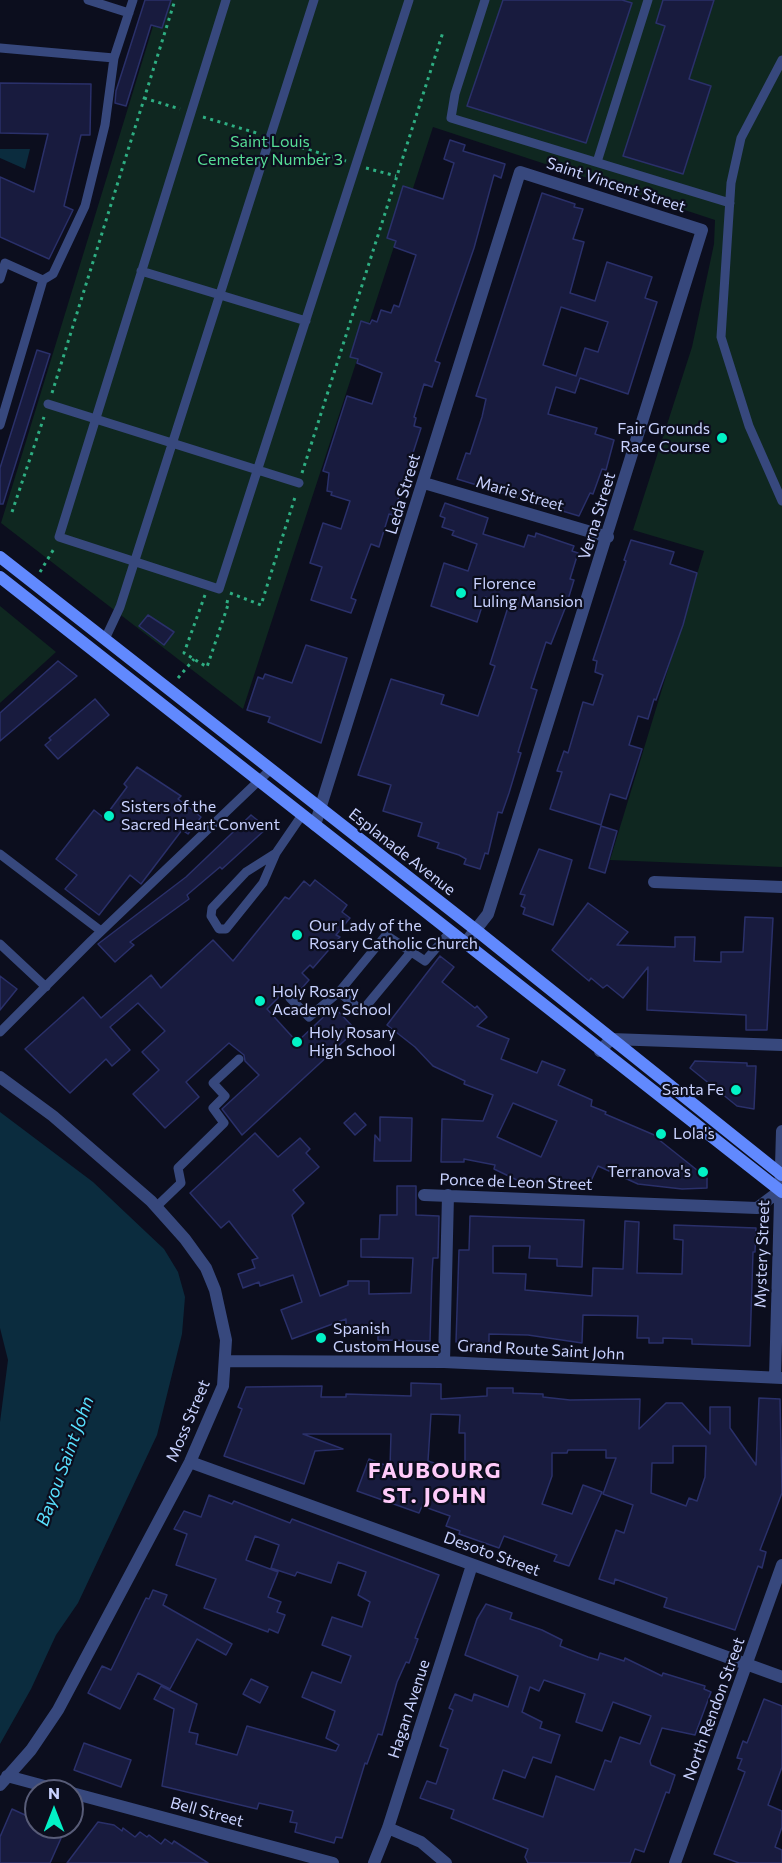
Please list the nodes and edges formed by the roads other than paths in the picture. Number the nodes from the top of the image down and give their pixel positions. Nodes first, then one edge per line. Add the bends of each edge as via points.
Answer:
1 (88, 0) edge
2 (134, 0) edge
3 (226, 0) edge
4 (314, 0) edge
5 (408, 0) edge
6 (485, 0) edge
7 (648, 0) edge
8 (129, 13) junction
9 (0, 48) edge
10 (114, 58) junction
11 (782, 60) edge
12 (597, 162) junction
13 (520, 172) joint
14 (730, 203) junction
15 (702, 230) joint
16 (2, 262) edge
17 (141, 271) junction
18 (0, 279) edge
19 (43, 280) junction
20 (220, 295) junction
21 (306, 321) junction
22 (48, 404) road end
23 (95, 419) junction
24 (0, 421) edge
25 (172, 443) junction
26 (258, 471) junction
27 (299, 483) road end
28 (424, 483) junction
29 (782, 501) edge
30 (608, 537) junction
31 (0, 557) edge
32 (134, 561) junction
33 (0, 577) edge
34 (32, 582) junction
35 (23, 595) junction
36 (105, 639) junction
37 (95, 652) junction
38 (270, 770) junction
39 (260, 781) junction
40 (321, 810) junction
41 (302, 815) junction
42 (315, 825) junction
43 (276, 853) junction
44 (0, 854) edge
45 (654, 882) dead end
46 (782, 887) edge
47 (476, 930) junction
48 (101, 931) junction
49 (451, 931) junction
50 (466, 942) junction
51 (0, 944) edge
52 (411, 952) junction
53 (46, 987) junction
54 (339, 992) junction
55 (290, 998) dead end
56 (0, 1032) edge
57 (611, 1038) junction
58 (782, 1045) edge
59 (600, 1051) junction
60 (239, 1059) dead end
61 (0, 1077) edge
62 (782, 1131) edge
63 (781, 1175) edge
64 (781, 1191) edge
65 (424, 1195) dead end
66 (448, 1195) junction
67 (156, 1207) junction
68 (226, 1361) junction
69 (444, 1362) junction
70 (778, 1377) edge
71 (190, 1462) junction
72 (472, 1565) junction
73 (782, 1565) edge
74 (747, 1665) junction
75 (782, 1677) edge
76 (4, 1780) edge
77 (24, 1784) edge
78 (84, 1796) edge
79 (388, 1828) junction
80 (333, 1863) edge
81 (374, 1863) edge
82 (446, 1863) edge
83 (675, 1863) edge

1 - 8 lane
2 - 8 lane
3 - 17 lane
4 - 20 lane
5 - 21 lane
6 - 12 lane via 454,94 451,118
7 - 12 lane
8 - 10 lane
9 - 10 lane
10 - 19 lane via 105,125 85,206 53,274
11 - 14 lane via 741,138
12 - 14 lane
13 - 15 street, Saint Vincent Street
13 - 28 street, Leda Street
14 - 29 lane via 721,337 749,426
15 - 30 street, Verna Street
16 - 18 lane
16 - 19 lane
17 - 20 lane
17 - 23 lane
19 - 24 lane
20 - 21 lane
20 - 25 lane
21 - 26 lane
22 - 23 lane
23 - 25 lane
23 - 32 lane via 58,537
25 - 26 lane
25 - 32 lane
26 - 27 lane
26 - 32 lane via 218,593
28 - 30 street, Marie Street
28 - 40 street, Leda Street
30 - 47 street, Verna Street via 488,914
31 - 34 street, Esplanade Avenue
32 - 36 lane
33 - 35 street, Esplanade Avenue
34 - 35 street
34 - 36 street, Esplanade Avenue
35 - 37 street, Esplanade Avenue
36 - 37 street
36 - 38 street, Esplanade Avenue
37 - 39 street, Esplanade Avenue
38 - 39 lane
38 - 40 street, Esplanade Avenue
39 - 41 street, Esplanade Avenue
39 - 48 lane
40 - 42 street, Leda Street
40 - 47 street, Esplanade Avenue
41 - 42 street, Esplanade Avenue
41 - 43 lane
42 - 49 street, Esplanade Avenue
43 - 43 lane via 263,883 226,929 219,929 211,916 212,908 246,872
44 - 48 lane
45 - 46 street
47 - 50 street, Verna Street
47 - 57 street, Esplanade Avenue
48 - 53 lane
49 - 50 street, Esplanade Avenue
49 - 52 lane via 425,961
50 - 59 street, Esplanade Avenue
51 - 53 lane
52 - 54 lane via 386,935
52 - 54 lane via 362,1011
53 - 56 lane
54 - 55 lane via 309,1017
57 - 58 street
57 - 59 street
57 - 63 street, Esplanade Avenue
59 - 64 street, Esplanade Avenue
60 - 67 lane via 213,1083 225,1096 213,1108 224,1124 178,1168 181,1183
61 - 67 street, Moss Street via 53,1116
62 - 63 street, Mystery Street
63 - 64 street, Mystery Street
64 - 66 street, Ponce de Leon Street via 757,1208
64 - 70 street, Mystery Street
65 - 66 street, Ponce de Leon Street
66 - 69 street
67 - 68 street, Moss Street via 186,1239 206,1269 222,1318
68 - 69 street, Grand Route Saint John
68 - 71 street, Moss Street via 223,1386
69 - 70 street, Grand Route Saint John
71 - 72 street, Desoto Street
71 - 76 street, Moss Street via 58,1710 31,1750
72 - 74 street, Desoto Street
72 - 79 street, Hagan Avenue
73 - 74 street, North Rendon Street
74 - 75 street, Desoto Street
74 - 83 street, North Rendon Street
76 - 77 street
78 - 80 street, Bell Street
79 - 81 street, Hagan Avenue
79 - 82 street via 421,1842

